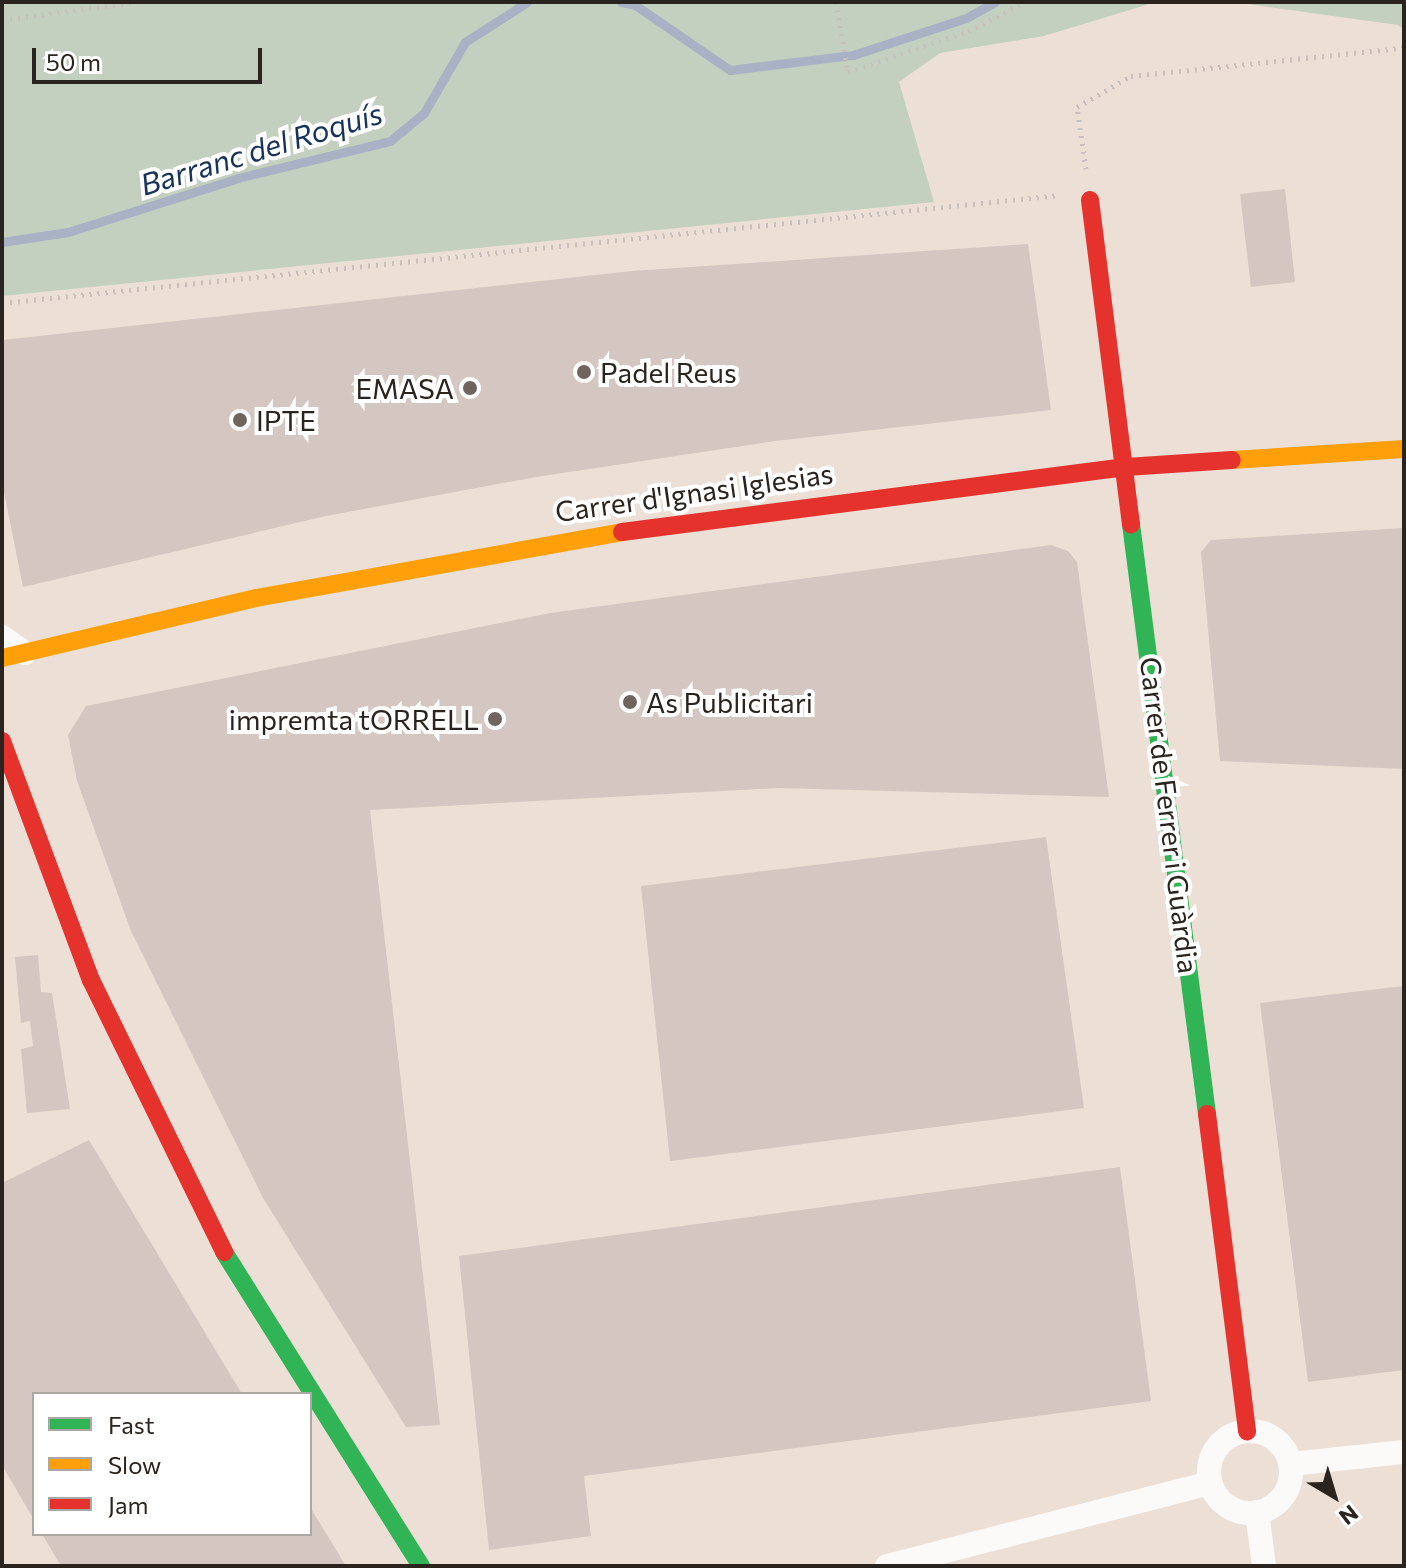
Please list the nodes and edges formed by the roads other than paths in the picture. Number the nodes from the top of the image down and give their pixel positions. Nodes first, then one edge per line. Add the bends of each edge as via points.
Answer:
1 (1090, 200) road end
2 (1404, 449) edge
3 (1126, 467) junction
4 (2, 637) edge
5 (14, 655) edge
6 (2, 741) edge
7 (310, 1392) edge
8 (312, 1396) edge
9 (1247, 1431) junction
10 (1404, 1452) edge
11 (1291, 1464) junction
12 (1211, 1483) junction
13 (1257, 1512) junction
14 (396, 1532) junction
15 (409, 1566) edge
16 (421, 1566) edge
17 (887, 1566) edge
18 (1264, 1566) edge

1 - 3 street, Carrer de Ferrer i Guàrdia
2 - 3 street, Carrer d'Ignasi Iglesias
3 - 5 street, Carrer d'Ignasi Iglesias via 839,499 543,543 256,598
3 - 9 street, Carrer de Ferrer i Guàrdia
4 - 5 street
6 - 7 street via 91,980 225,1255
8 - 14 street
9 - 11 street via 1275,1439
9 - 12 street via 1217,1449 1209,1465
10 - 11 street
11 - 13 street via 1286,1493
12 - 13 street via 1228,1506
12 - 17 street
13 - 18 street
14 - 15 street
14 - 16 street

